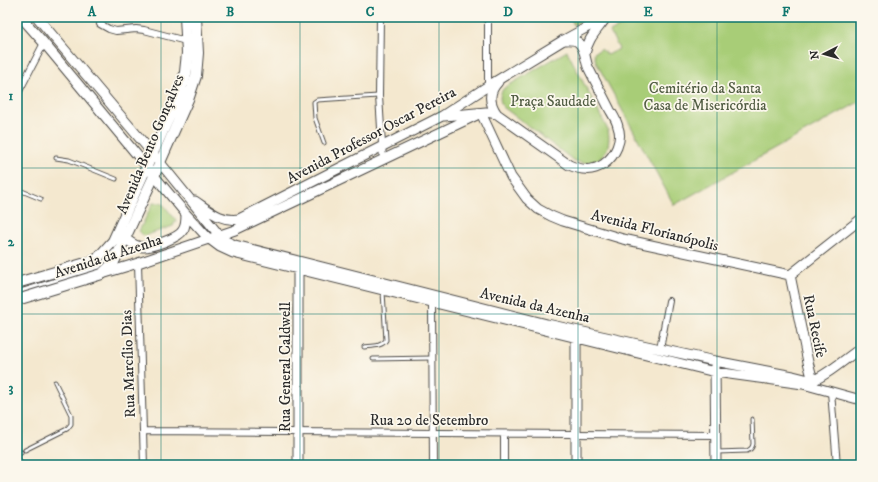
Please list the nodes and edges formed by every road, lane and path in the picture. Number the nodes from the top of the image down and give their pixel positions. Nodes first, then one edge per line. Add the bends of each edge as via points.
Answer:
1 (21, 17) edge
2 (37, 17) edge
3 (184, 17) edge
4 (190, 17) edge
5 (196, 17) edge
6 (380, 17) edge
7 (488, 17) edge
8 (606, 17) edge
9 (100, 24) dead end
10 (186, 41) junction
11 (562, 41) junction
12 (44, 43) junction
13 (585, 56) junction
14 (507, 75) junction
15 (488, 86) junction
16 (187, 87) dead end
17 (17, 95) edge
18 (378, 96) junction
19 (481, 113) junction
20 (497, 114) junction
21 (442, 116) junction
22 (324, 142) dead end
23 (382, 147) junction
24 (157, 156) junction
25 (56, 158) dead end
26 (383, 160) junction
27 (150, 173) junction
28 (116, 179) dead end
29 (17, 189) edge
30 (187, 196) junction
31 (41, 199) dead end
32 (186, 214) junction
33 (861, 219) edge
34 (219, 235) junction
35 (208, 238) junction
36 (121, 242) junction
37 (96, 260) joint
38 (138, 263) junction
39 (298, 269) junction
40 (102, 274) junction
41 (790, 275) junction
42 (17, 283) edge
43 (383, 290) junction
44 (17, 292) edge
45 (17, 300) edge
46 (669, 301) dead end
47 (432, 302) junction
48 (576, 334) junction
49 (364, 347) dead end
50 (861, 348) edge
51 (660, 349) junction
52 (432, 358) junction
53 (373, 359) dead end
54 (715, 361) junction
55 (715, 372) junction
56 (813, 381) junction
57 (55, 382) dead end
58 (803, 384) junction
59 (831, 392) junction
60 (861, 394) edge
61 (861, 400) edge
62 (752, 419) dead end
63 (143, 431) junction
64 (299, 432) junction
65 (433, 433) junction
66 (504, 434) junction
67 (575, 434) junction
68 (716, 435) junction
69 (25, 450) dead end
70 (21, 452) dead end
71 (716, 452) junction
72 (17, 454) edge
73 (17, 460) edge
74 (20, 465) edge
75 (144, 465) edge
76 (298, 465) edge
77 (433, 465) edge
78 (504, 465) edge
79 (576, 465) edge
80 (716, 465) edge
81 (837, 465) edge

1 - 12 main road
2 - 24 main road
3 - 10 main road, Avenida Bento Gonçalves
4 - 16 lane via 192,53
5 - 24 main road, Avenida Bento Gonçalves via 196,76 189,97
6 - 18 street
7 - 15 street
8 - 11 main road, Avenida Professor Oscar Pereira
8 - 13 main road, Avenida Professor Oscar Pereira via 590,39
9 - 10 street via 109,29 144,30
10 - 24 main road, Avenida Bento Gonçalves via 187,53 181,91
11 - 13 main road via 576,40 580,43
11 - 14 main road, Avenida Professor Oscar Pereira
12 - 17 street
12 - 27 main road
13 - 20 main road via 619,128 615,152 605,163 587,170 569,165
14 - 15 main road, Avenida Professor Oscar Pereira
14 - 20 main road via 496,84 490,96
15 - 21 main road, Avenida Professor Oscar Pereira
18 - 22 lane via 314,102 315,118
18 - 23 street
19 - 20 main road
19 - 21 main road
19 - 26 main road, Avenida Professor Oscar Pereira
19 - 41 main road, Avenida Florianópolis via 511,177 538,210 623,239
21 - 23 main road, Avenida Professor Oscar Pereira
23 - 26 street
23 - 30 main road, Avenida Professor Oscar Pereira via 239,219 220,218
24 - 27 main road, Avenida Bento Gonçalves
24 - 30 main road
25 - 28 lane via 69,160
26 - 34 main road, Avenida Professor Oscar Pereira via 235,230
27 - 32 main road
27 - 36 main road, Avenida Bento Gonçalves
27 - 37 main road, Avenida Bento Gonçalves via 113,241
29 - 31 lane
30 - 34 main road
32 - 35 main road
32 - 36 main road via 183,231 171,240 148,247
33 - 41 main road
34 - 35 main road, Avenida da Azenha
34 - 48 main road, Avenida da Azenha via 235,245 531,320
35 - 38 main road, Avenida da Azenha
35 - 39 main road, Avenida da Azenha via 233,253
36 - 40 main road, Avenida Bento Gonçalves via 114,262
36 - 44 lane via 99,267
37 - 42 main road, Avenida da Azenha
38 - 40 main road, Avenida da Azenha
38 - 63 street, Rua Marcílio Dias
39 - 43 main road, Avenida da Azenha
39 - 64 main road, Rua General Caldwell
40 - 45 main road, Avenida da Azenha
41 - 56 main road, Rua Recife
43 - 47 main road, Avenida da Azenha
43 - 49 lane via 386,340 381,345
46 - 51 street
47 - 48 main road, Avenida da Azenha via 537,329
47 - 52 street
48 - 51 main road, Avenida da Azenha
48 - 55 main road, Avenida da Azenha
48 - 67 main road
50 - 56 main road
51 - 54 main road, Avenida da Azenha
52 - 53 lane
52 - 65 street
54 - 55 main road
54 - 56 main road, Avenida da Azenha
55 - 58 main road, Avenida da Azenha
55 - 68 main road
56 - 58 main road
56 - 60 main road, Avenida da Azenha
57 - 69 lane via 71,415 71,424 67,429
58 - 59 main road, Avenida da Azenha
59 - 61 main road, Avenida da Azenha
59 - 81 street
62 - 71 lane via 752,448 747,451
63 - 64 street, Rua 20 de Setembro
63 - 75 street, Rua Marcílio Dias
64 - 65 street, Rua 20 de Setembro
64 - 76 main road, Rua General Caldwell
65 - 66 street, Rua 20 de Setembro
65 - 77 street
66 - 67 street, Rua 20 de Setembro
66 - 78 street
67 - 68 street, Rua 20 de Setembro
67 - 79 main road
68 - 71 main road
70 - 72 lane
71 - 80 main road
73 - 74 street

